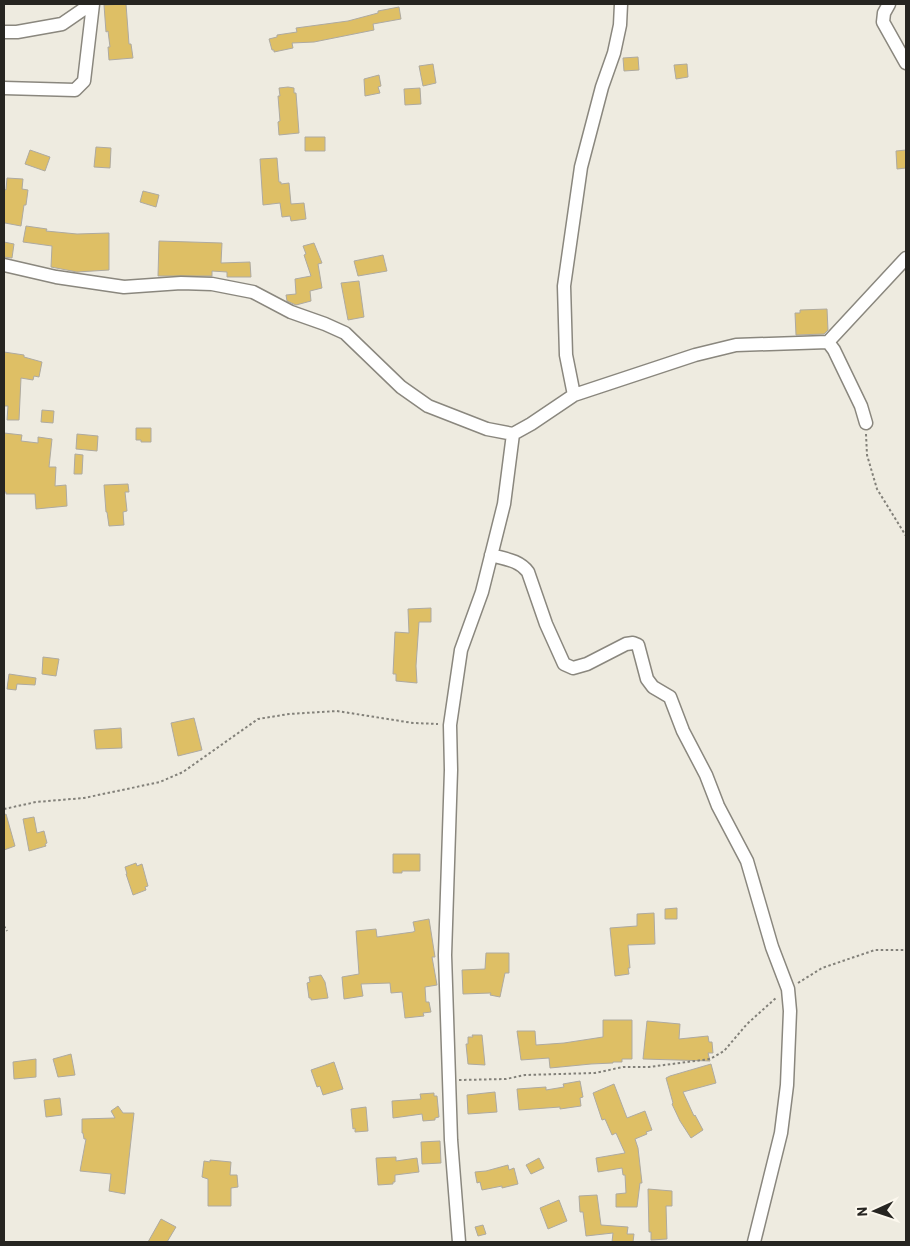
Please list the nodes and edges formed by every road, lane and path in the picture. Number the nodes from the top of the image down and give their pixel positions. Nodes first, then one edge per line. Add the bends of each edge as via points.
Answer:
1 (92, 4) edge
2 (621, 4) edge
3 (888, 4) edge
4 (4, 32) edge
5 (906, 63) edge
6 (4, 88) edge
7 (906, 258) edge
8 (4, 265) edge
9 (828, 342) junction
10 (574, 395) junction
11 (866, 422) joint
12 (513, 434) junction
13 (906, 536) edge
14 (491, 555) junction
15 (450, 725) junction
16 (4, 809) edge
17 (4, 926) edge
18 (7, 931) dead end
19 (906, 950) edge
20 (788, 989) junction
21 (449, 1081) junction
22 (459, 1242) edge
23 (754, 1242) edge

1 - 4 street via 62,24
1 - 6 street via 84,81 75,90
2 - 10 street via 614,53 581,167 564,286 566,355
3 - 5 street via 883,22
7 - 9 street
8 - 12 street via 124,287 212,284 253,292 345,334 401,387 428,406 487,430
9 - 10 street via 736,345 695,355
9 - 11 street
10 - 12 street
11 - 13 path via 867,456 878,489
12 - 14 street via 504,504
14 - 15 street via 482,592 461,650
14 - 20 street via 513,560 528,572 564,664 573,668 626,644 633,642 638,645 647,679 653,687 670,697 718,806 747,861
15 - 16 path via 413,723 336,711 258,719 183,772 160,782 84,798 36,802
15 - 21 street via 446,946
17 - 18 path
19 - 20 path via 875,950 822,968
20 - 21 path via 768,1003 724,1051 710,1059 623,1067 595,1073
20 - 23 street via 787,1085 781,1133
21 - 22 street via 450,1140

